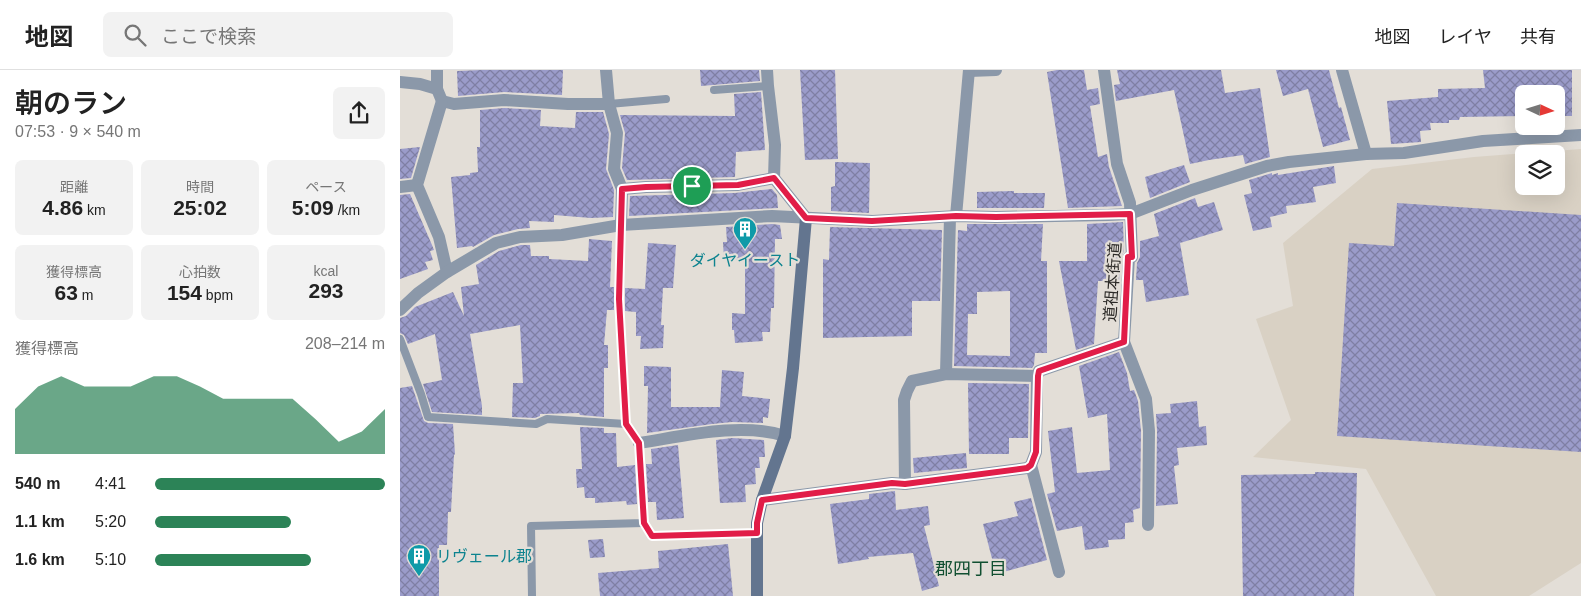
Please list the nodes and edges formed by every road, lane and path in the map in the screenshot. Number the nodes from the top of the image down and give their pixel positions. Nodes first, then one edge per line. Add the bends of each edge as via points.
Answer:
1 (437, 70) edge
2 (606, 70) edge
3 (768, 70) edge
4 (996, 70) edge
5 (1104, 70) edge
6 (1342, 70) edge
7 (969, 71) edge
8 (400, 82) edge
9 (768, 86) junction
10 (714, 90) dead end
11 (439, 95) junction
12 (666, 99) dead end
13 (609, 104) junction
14 (1581, 135) edge
15 (1366, 154) junction
16 (774, 178) junction
17 (417, 185) junction
18 (400, 187) edge
19 (622, 189) junction
20 (1130, 214) junction
21 (953, 216) junction
22 (806, 218) junction
23 (621, 224) junction
24 (447, 272) junction
25 (400, 310) edge
26 (400, 339) edge
27 (1124, 342) junction
28 (946, 374) junction
29 (1038, 376) junction
30 (626, 424) junction
31 (785, 436) junction
32 (639, 443) junction
33 (1031, 465) junction
34 (905, 484) junction
35 (762, 500) junction
36 (644, 523) junction
37 (1148, 525) dead end
38 (757, 533) junction
39 (1059, 572) dead end
40 (532, 596) edge
41 (757, 596) edge

1 - 11 street
2 - 13 street
3 - 9 street
4 - 7 street
5 - 20 street, 道祖本街道 via 1117,164 1130,203
6 - 15 street
7 - 21 street
8 - 11 street via 420,84
9 - 10 lane
9 - 16 street via 775,145
11 - 13 street via 454,104 504,100
11 - 17 street
12 - 13 lane
13 - 19 street via 618,133 614,169
14 - 15 street via 1483,141 1404,153
15 - 20 street via 1267,166
16 - 19 street via 738,185
16 - 22 street
17 - 18 street
17 - 24 street via 439,237
19 - 23 street
20 - 21 street
20 - 27 street, 道祖本街道 via 1132,257 1128,257
21 - 22 street via 872,221
21 - 28 street
22 - 23 street via 772,216
22 - 31 street
23 - 24 street via 496,243
23 - 30 lane via 619,299
24 - 25 street
26 - 30 lane via 428,416 536,424 547,419
27 - 29 street via 1039,371
27 - 37 street, 道祖本街道 via 1146,398
28 - 29 street
28 - 34 street via 912,381 906,390
29 - 33 street via 1036,452
30 - 32 lane
31 - 32 street via 773,432 720,430
31 - 35 street
32 - 36 lane
33 - 34 street
33 - 39 street
34 - 35 street
35 - 38 street
36 - 38 lane via 652,536
36 - 40 lane via 531,526
38 - 41 street

